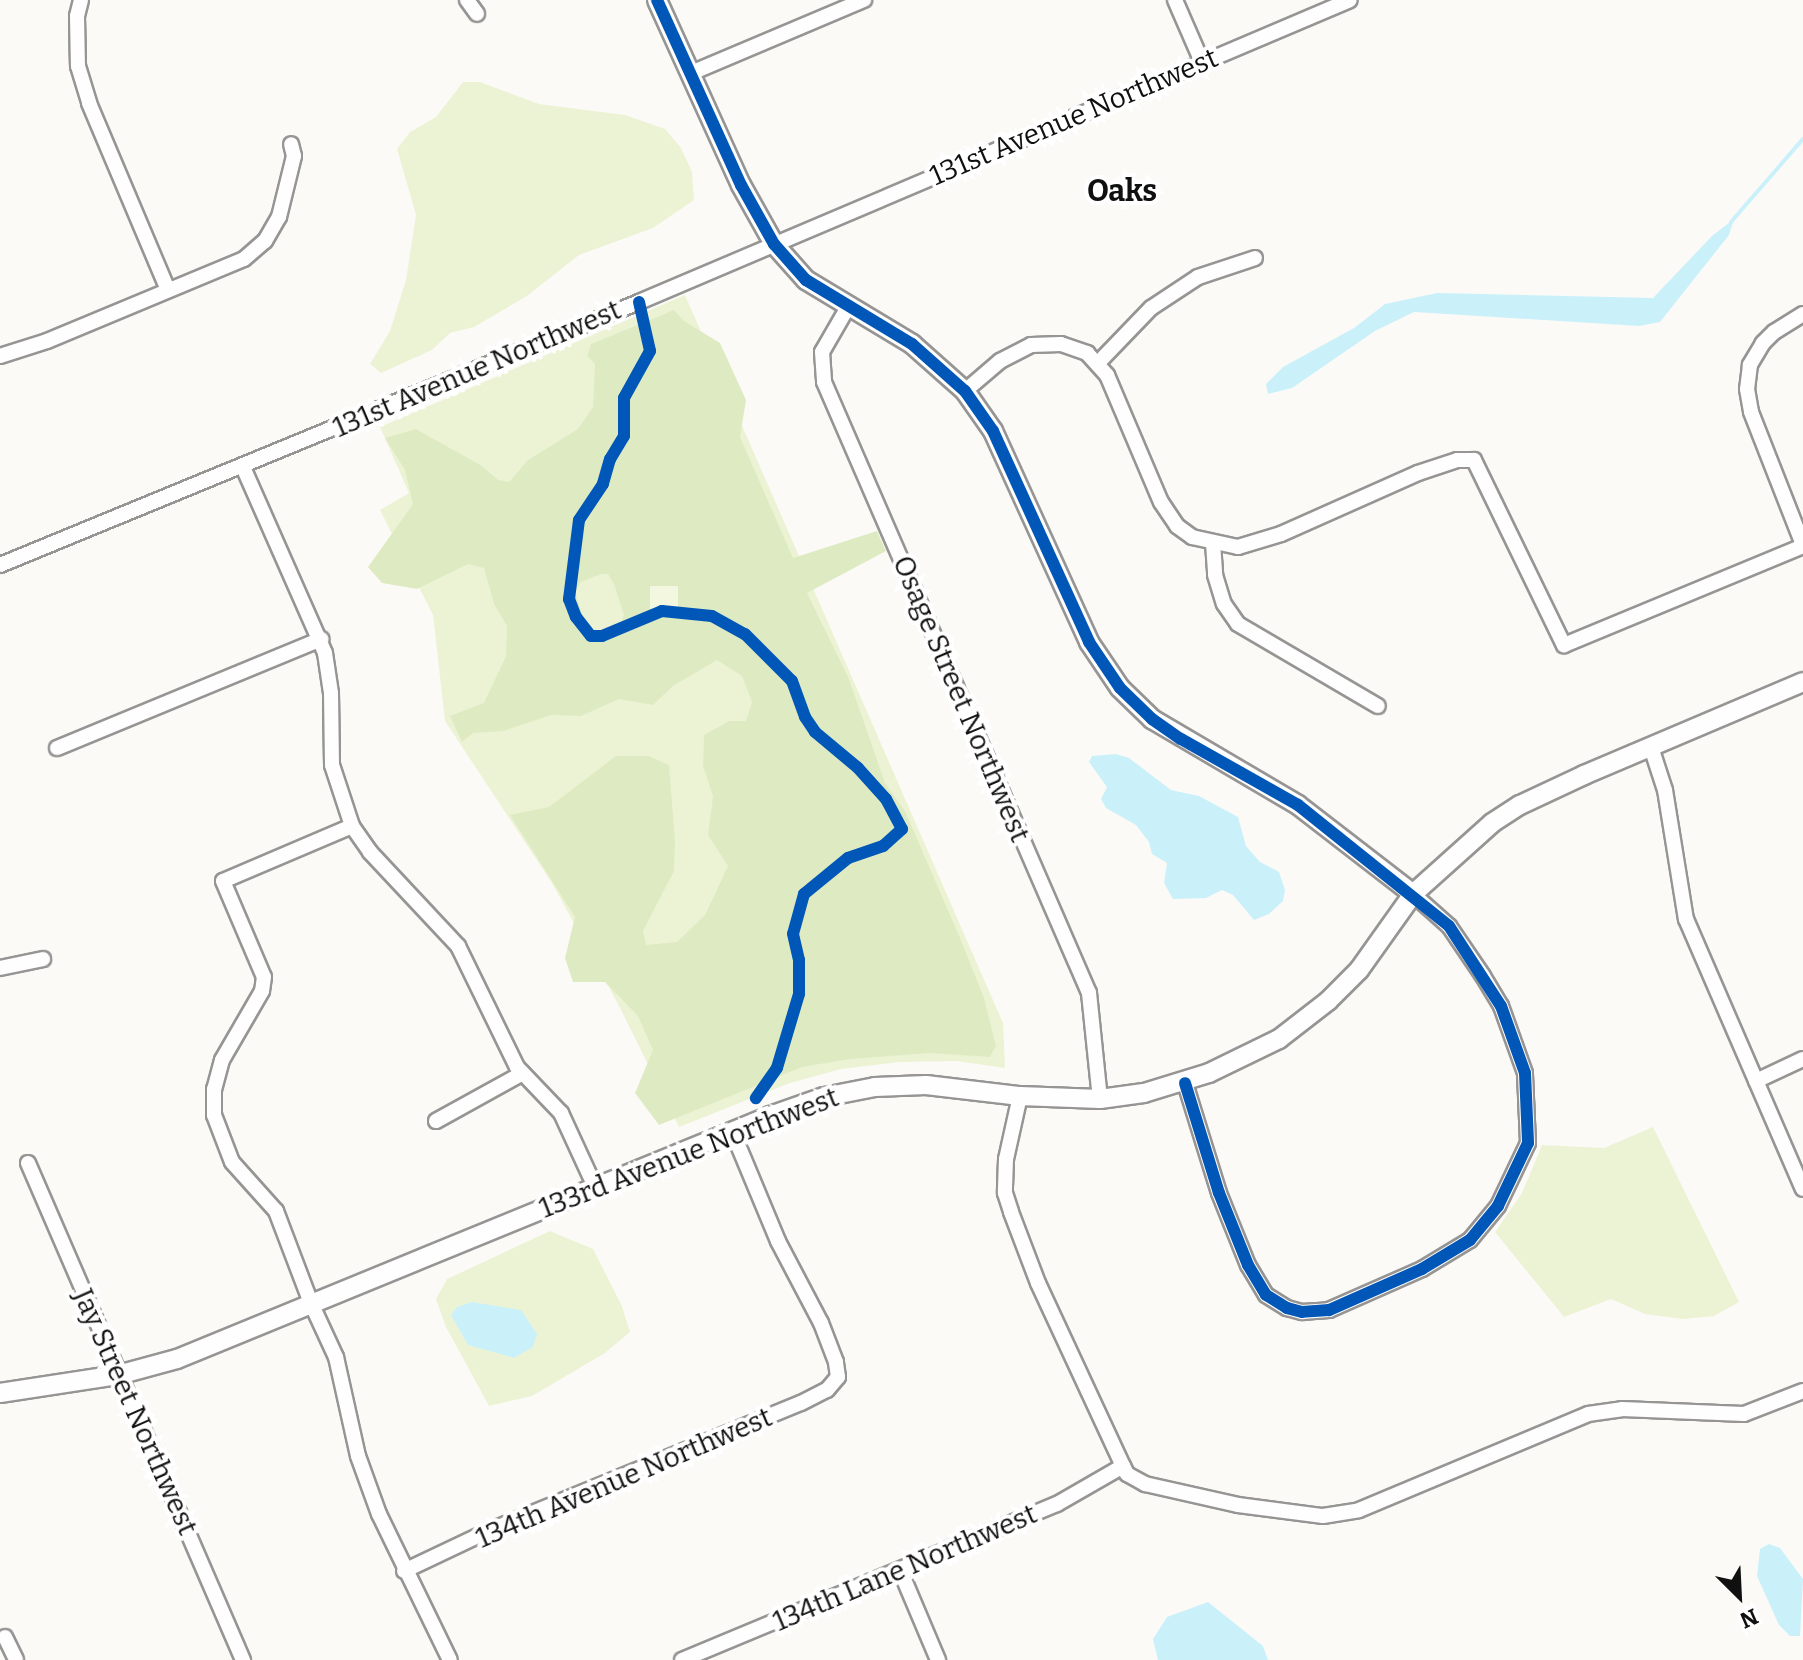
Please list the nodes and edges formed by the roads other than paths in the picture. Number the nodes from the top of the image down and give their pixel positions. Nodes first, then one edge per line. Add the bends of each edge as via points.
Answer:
1 (81, 0) edge
2 (467, 0) edge
3 (657, 0) edge
4 (864, 0) edge
5 (1175, 0) edge
6 (1350, 0) edge
7 (477, 14) dead end
8 (1202, 62) junction
9 (691, 73) junction
10 (291, 144) dead end
11 (774, 244) junction
12 (1255, 258) dead end
13 (168, 290) junction
14 (848, 307) junction
15 (1803, 314) edge
16 (0, 356) edge
17 (1098, 363) junction
18 (965, 391) junction
19 (243, 467) junction
20 (1213, 543) junction
21 (1803, 546) edge
22 (0, 565) edge
23 (321, 639) junction
24 (1803, 682) edge
25 (1378, 706) dead end
26 (1651, 747) junction
27 (57, 748) dead end
28 (352, 826) junction
29 (1413, 894) junction
30 (43, 959) dead end
31 (0, 968) edge
32 (1803, 1059) edge
33 (523, 1073) junction
34 (1756, 1081) junction
35 (1185, 1083) junction
36 (1020, 1096) junction
37 (1100, 1099) junction
38 (436, 1121) dead end
39 (733, 1133) junction
40 (28, 1163) dead end
41 (595, 1187) junction
42 (1803, 1189) edge
43 (311, 1303) junction
44 (118, 1375) junction
45 (1803, 1391) edge
46 (0, 1393) edge
47 (1123, 1466) junction
48 (900, 1570) junction
49 (404, 1571) junction
50 (5, 1637) dead end
51 (16, 1660) edge
52 (243, 1660) edge
53 (450, 1660) edge
54 (682, 1660) edge
55 (938, 1660) edge

1 - 13 street via 78,66 89,103
2 - 7 street
3 - 9 street
4 - 9 street
5 - 8 street
6 - 8 street, 131st Avenue Northwest
8 - 11 street, 131st Avenue Northwest
9 - 11 street
10 - 13 street via 294,156 285,195 265,241 244,259
11 - 14 street via 806,280
11 - 19 street, 131st Avenue Northwest
12 - 17 street via 1198,277 1151,308
13 - 16 street
14 - 18 street via 931,357
14 - 37 street, Osage Street Northwest via 822,352 824,382 1089,993
15 - 21 street via 1774,332 1754,359 1747,389
17 - 18 street via 1061,344 1031,345 1007,356
17 - 20 street via 1161,502 1177,526
18 - 29 street via 993,431 1089,642 1133,702 1181,739 1298,805
19 - 22 street, 131st Avenue Northwest
19 - 23 street
20 - 21 street via 1238,547 1260,542 1418,473 1474,460 1564,645
20 - 25 street via 1215,575 1224,604 1238,624
23 - 27 street
23 - 28 street via 331,693 332,765
24 - 26 street, 133rd Avenue Northwest
26 - 29 street, 133rd Avenue Northwest via 1520,805 1466,843
26 - 34 street via 1665,790 1686,919
28 - 33 street via 458,946
28 - 43 street via 223,881 264,977 262,991 222,1060 214,1115 232,1162 276,1211
29 - 35 street, 133rd Avenue Northwest via 1359,970 1313,1013 1241,1060
29 - 35 street via 1449,926 1501,1006 1525,1073 1528,1143 1514,1179 1470,1240 1422,1269 1329,1310 1287,1308 1266,1295 1248,1265
30 - 31 street
32 - 34 street
33 - 38 street
33 - 41 street via 561,1113
34 - 42 street
35 - 37 street, 133rd Avenue Northwest
36 - 37 street, 133rd Avenue Northwest
36 - 39 street, 133rd Avenue Northwest via 926,1085 875,1087 824,1097
36 - 47 street via 1006,1159 1005,1193 1038,1283
39 - 41 street, 133rd Avenue Northwest
39 - 49 street, 134th Avenue Northwest via 778,1241 821,1323 838,1377 827,1390 801,1403
40 - 44 street, Jay Street Northwest
41 - 43 street, 133rd Avenue Northwest
43 - 44 street, 133rd Avenue Northwest via 177,1359
43 - 49 street via 336,1357 358,1456
44 - 46 street, 133rd Avenue Northwest
44 - 52 street, Jay Street Northwest
45 - 47 street via 1744,1414 1622,1409 1588,1414 1359,1510 1323,1516 1238,1505 1145,1484
47 - 48 street, 134th Lane Northwest via 1057,1504
48 - 54 street, 134th Lane Northwest
48 - 55 street
49 - 53 street
50 - 51 street

